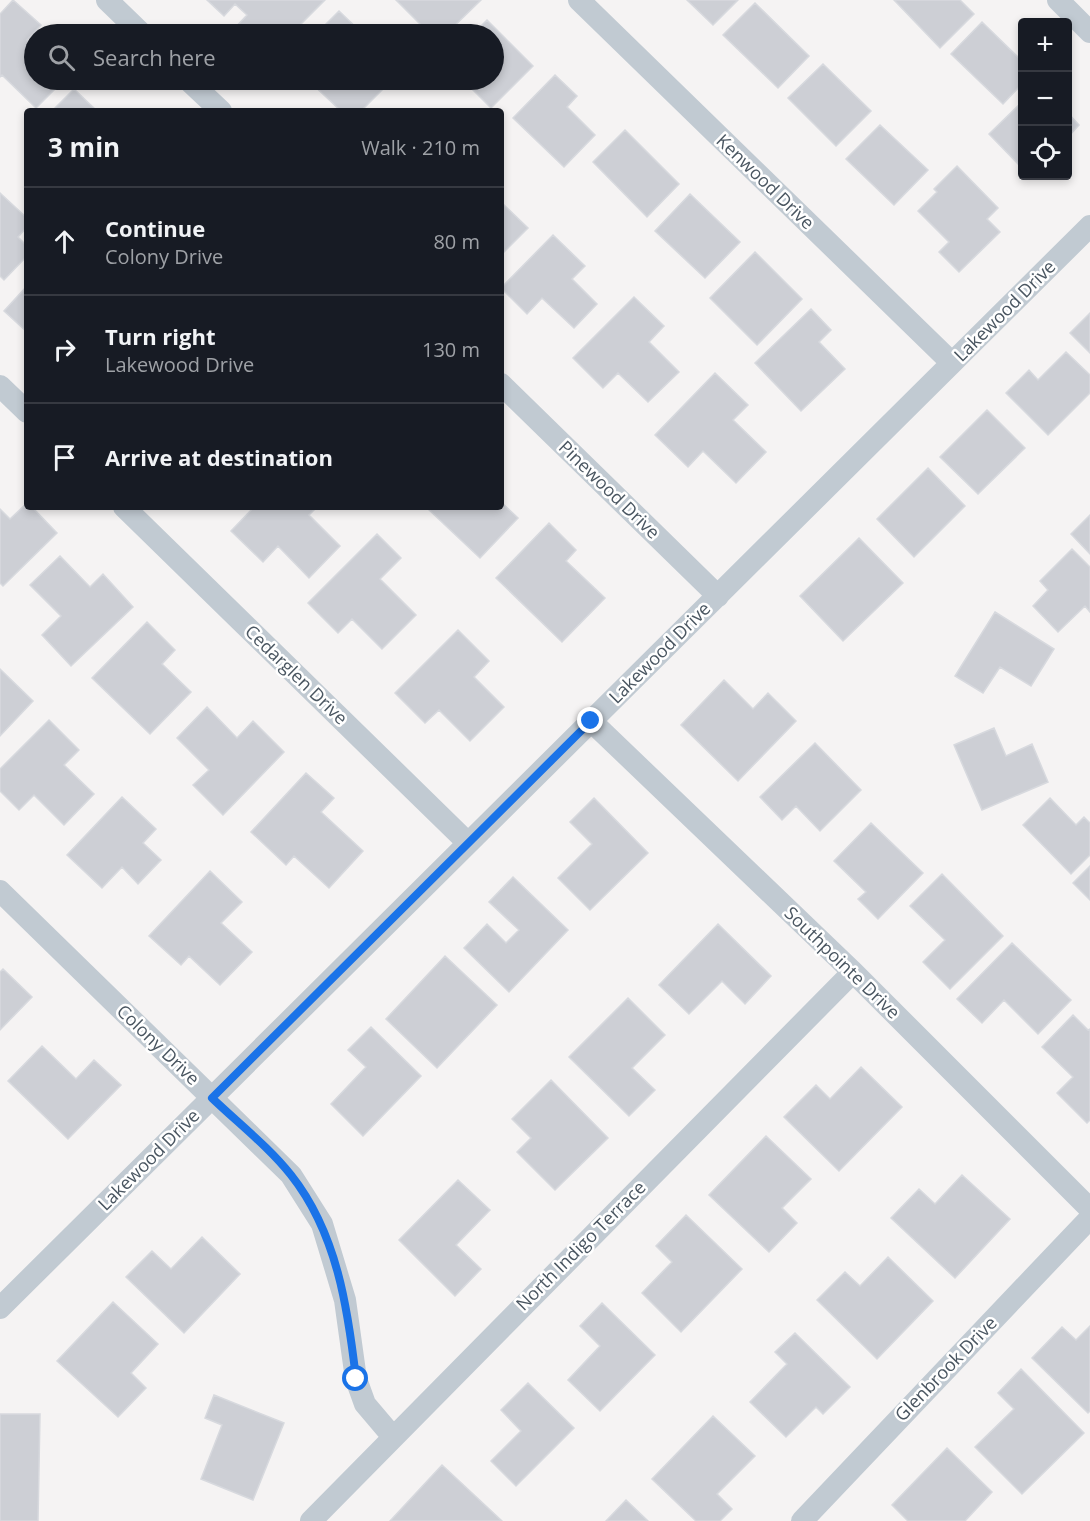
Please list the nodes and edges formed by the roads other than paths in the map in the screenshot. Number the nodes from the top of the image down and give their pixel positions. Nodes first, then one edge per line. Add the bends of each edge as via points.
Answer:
1 (107, 0) edge
2 (579, 0) edge
3 (1058, 0) edge
4 (132, 24) edge
5 (1090, 32) edge
6 (199, 90) edge
7 (218, 108) edge
8 (1090, 226) edge
9 (952, 363) junction
10 (0, 386) edge
11 (504, 387) edge
12 (24, 409) edge
13 (127, 510) edge
14 (718, 596) junction
15 (591, 721) junction
16 (468, 843) junction
17 (0, 891) edge
18 (853, 972) junction
19 (212, 1098) junction
20 (1090, 1209) edge
21 (1090, 1218) edge
22 (0, 1308) edge
23 (393, 1437) junction
24 (311, 1521) edge
25 (802, 1521) edge

1 - 4 street
2 - 9 street, Kenwood Drive
3 - 5 street
6 - 7 street
8 - 9 street, Lakewood Drive
9 - 14 street, Lakewood Drive
10 - 12 street
11 - 14 street, Pinewood Drive
13 - 16 street, Cedarglen Drive
14 - 15 street, Lakewood Drive
15 - 16 street, Lakewood Drive
15 - 18 street, Southpointe Drive
16 - 19 street, Lakewood Drive
17 - 19 street, Colony Drive
18 - 20 street, Southpointe Drive
18 - 23 street, North Indigo Terrace
19 - 22 street, Lakewood Drive
19 - 23 street, Colony Drive via 291,1175 322,1224 345,1300 356,1379 365,1404
21 - 25 street, Glenbrook Drive
23 - 24 street, North Indigo Terrace

